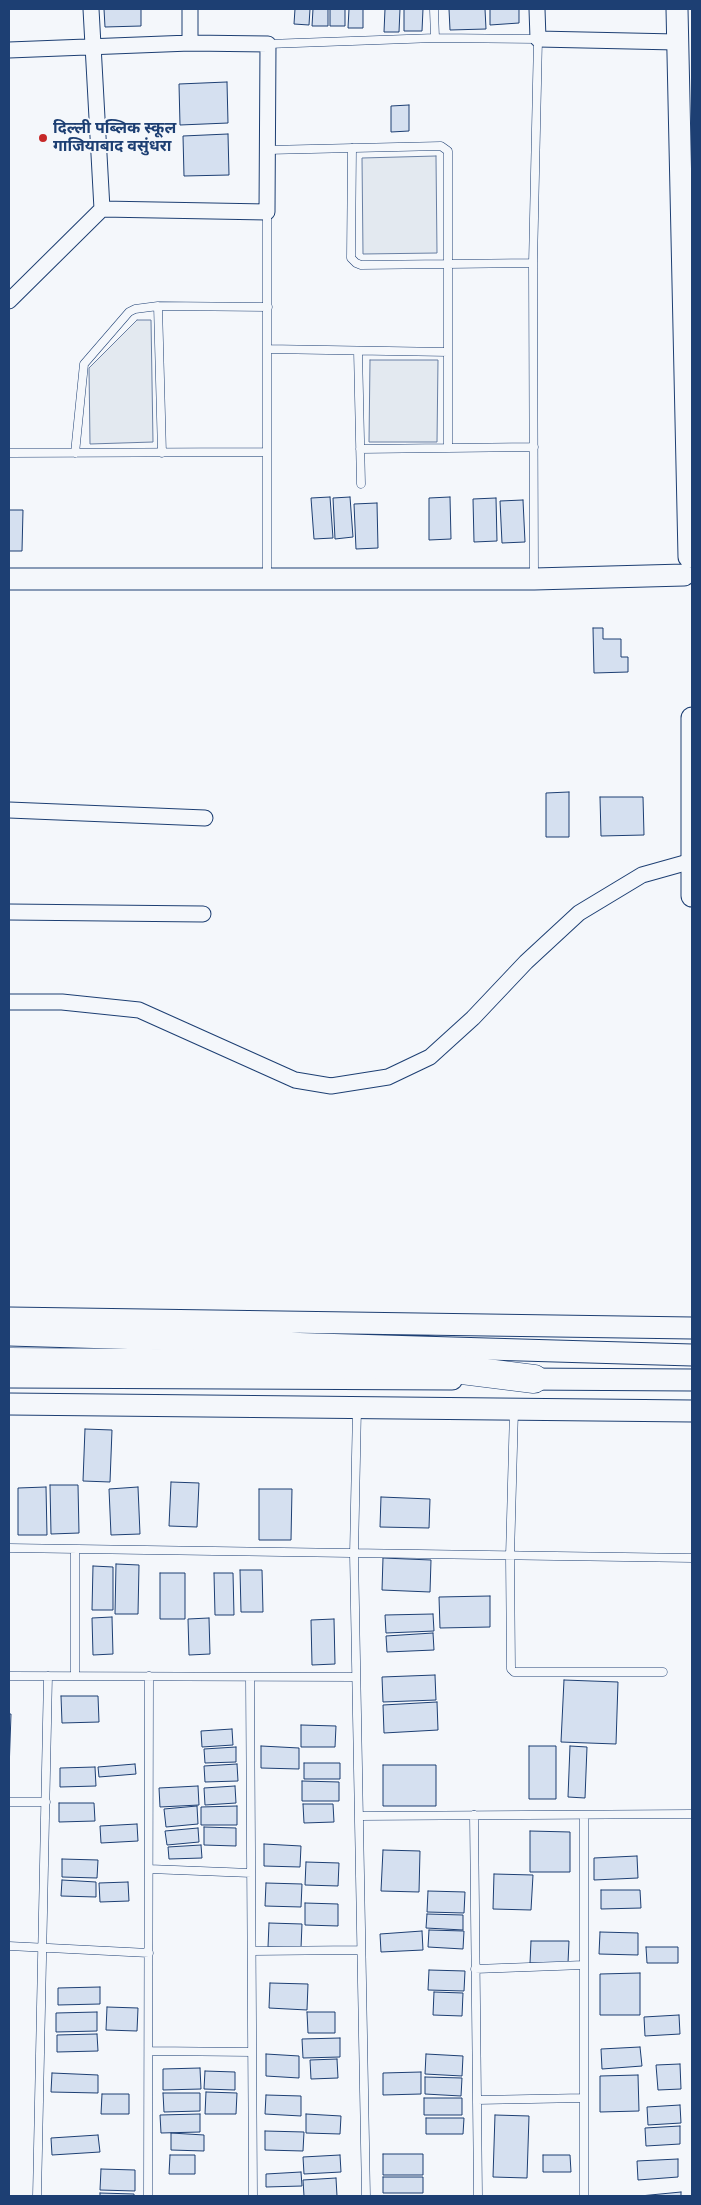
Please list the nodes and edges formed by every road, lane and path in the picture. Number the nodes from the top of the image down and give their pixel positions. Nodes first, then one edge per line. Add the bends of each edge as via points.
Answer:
1 (91, 9) edge
2 (190, 9) edge
3 (434, 9) edge
4 (537, 9) edge
5 (677, 9) edge
6 (434, 38) junction
7 (538, 39) junction
8 (676, 42) junction
9 (190, 44) junction
10 (268, 44) junction
11 (92, 48) junction
12 (9, 50) edge
13 (352, 148) junction
14 (267, 150) junction
15 (102, 209) junction
16 (267, 212) junction
17 (533, 263) junction
18 (448, 264) junction
19 (9, 301) edge
20 (158, 306) junction
21 (268, 307) junction
22 (267, 350) junction
23 (358, 351) junction
24 (448, 352) junction
25 (534, 447) junction
26 (448, 448) junction
27 (360, 449) junction
28 (162, 452) junction
29 (267, 452) junction
30 (9, 453) edge
31 (75, 453) junction
32 (361, 484) dead end
33 (689, 570) edge
34 (9, 579) edge
35 (267, 579) junction
36 (534, 579) junction
37 (692, 718) edge
38 (9, 810) edge
39 (206, 818) dead end
40 (692, 860) edge
41 (692, 896) edge
42 (9, 912) edge
43 (203, 914) dead end
44 (9, 1002) edge
45 (9, 1318) edge
46 (692, 1328) edge
47 (9, 1335) edge
48 (692, 1355) edge
49 (9, 1362) edge
50 (9, 1378) edge
51 (534, 1379) junction
52 (692, 1380) edge
53 (9, 1404) edge
54 (357, 1408) junction
55 (514, 1409) junction
56 (692, 1411) edge
57 (9, 1548) edge
58 (76, 1549) junction
59 (354, 1554) junction
60 (510, 1556) junction
61 (692, 1558) edge
62 (663, 1672) dead end
63 (9, 1676) edge
64 (48, 1676) junction
65 (75, 1676) junction
66 (149, 1676) junction
67 (250, 1677) junction
68 (356, 1677) junction
69 (9, 1802) edge
70 (46, 1802) junction
71 (692, 1814) edge
72 (474, 1815) junction
73 (584, 1815) junction
74 (359, 1816) junction
75 (149, 1869) junction
76 (251, 1873) junction
77 (9, 1946) edge
78 (42, 1947) junction
79 (361, 1950) junction
80 (252, 1951) junction
81 (149, 1953) junction
82 (584, 1965) junction
83 (475, 1969) junction
84 (149, 2051) junction
85 (252, 2052) junction
86 (584, 2098) junction
87 (477, 2100) junction
88 (37, 2196) edge
89 (148, 2196) edge
90 (253, 2196) edge
91 (366, 2196) edge
92 (478, 2196) edge
93 (584, 2196) edge

1 - 11 street
2 - 9 street
3 - 6 lane
4 - 7 street
5 - 8 street
6 - 7 lane
6 - 10 lane
7 - 8 street
7 - 17 lane
8 - 33 street
9 - 10 street
9 - 11 street
10 - 14 street
11 - 12 street
11 - 15 street
13 - 14 lane
13 - 18 lane via 353,261 361,265
13 - 18 lane via 441,146 447,149
14 - 16 street
15 - 16 street
15 - 19 street
16 - 21 lane
17 - 18 lane
17 - 25 lane
18 - 24 lane
20 - 21 lane
20 - 28 lane
20 - 31 lane via 129,312 86,360
21 - 22 lane
22 - 23 lane
22 - 29 lane
23 - 24 lane
23 - 27 lane
24 - 26 lane
25 - 26 lane
25 - 36 lane
26 - 27 lane
27 - 32 lane
28 - 29 lane
28 - 31 lane
29 - 35 lane
30 - 31 lane
33 - 36 street
34 - 35 street
35 - 36 street
37 - 40 street
38 - 39 street
40 - 41 street
40 - 44 street via 642,875 579,913 430,1057 388,1077 330,1086 295,1080 139,1010 62,1002
42 - 43 street
45 - 46 street
47 - 48 street
49 - 51 highway via 422,1365
50 - 51 street
51 - 52 street
53 - 54 street
54 - 55 street
54 - 59 lane
55 - 56 street
55 - 60 lane
57 - 58 lane
58 - 59 lane
58 - 65 lane
59 - 60 lane
59 - 68 lane
60 - 61 lane
60 - 62 lane via 512,1671
63 - 64 lane
64 - 65 lane
64 - 70 lane
65 - 66 lane
66 - 67 lane
66 - 75 lane
67 - 68 lane
67 - 76 lane
68 - 74 lane
69 - 70 lane
70 - 78 lane
71 - 73 lane
72 - 73 lane
72 - 74 lane
72 - 83 lane
73 - 82 lane
74 - 79 lane
75 - 76 lane
75 - 81 lane
76 - 80 lane
77 - 78 lane
78 - 81 lane
78 - 88 lane
79 - 80 lane
79 - 91 lane
80 - 85 lane
81 - 84 lane
82 - 83 lane
82 - 86 lane
83 - 87 lane
84 - 85 lane
84 - 89 lane
85 - 90 lane
86 - 87 lane
86 - 93 lane
87 - 92 lane

